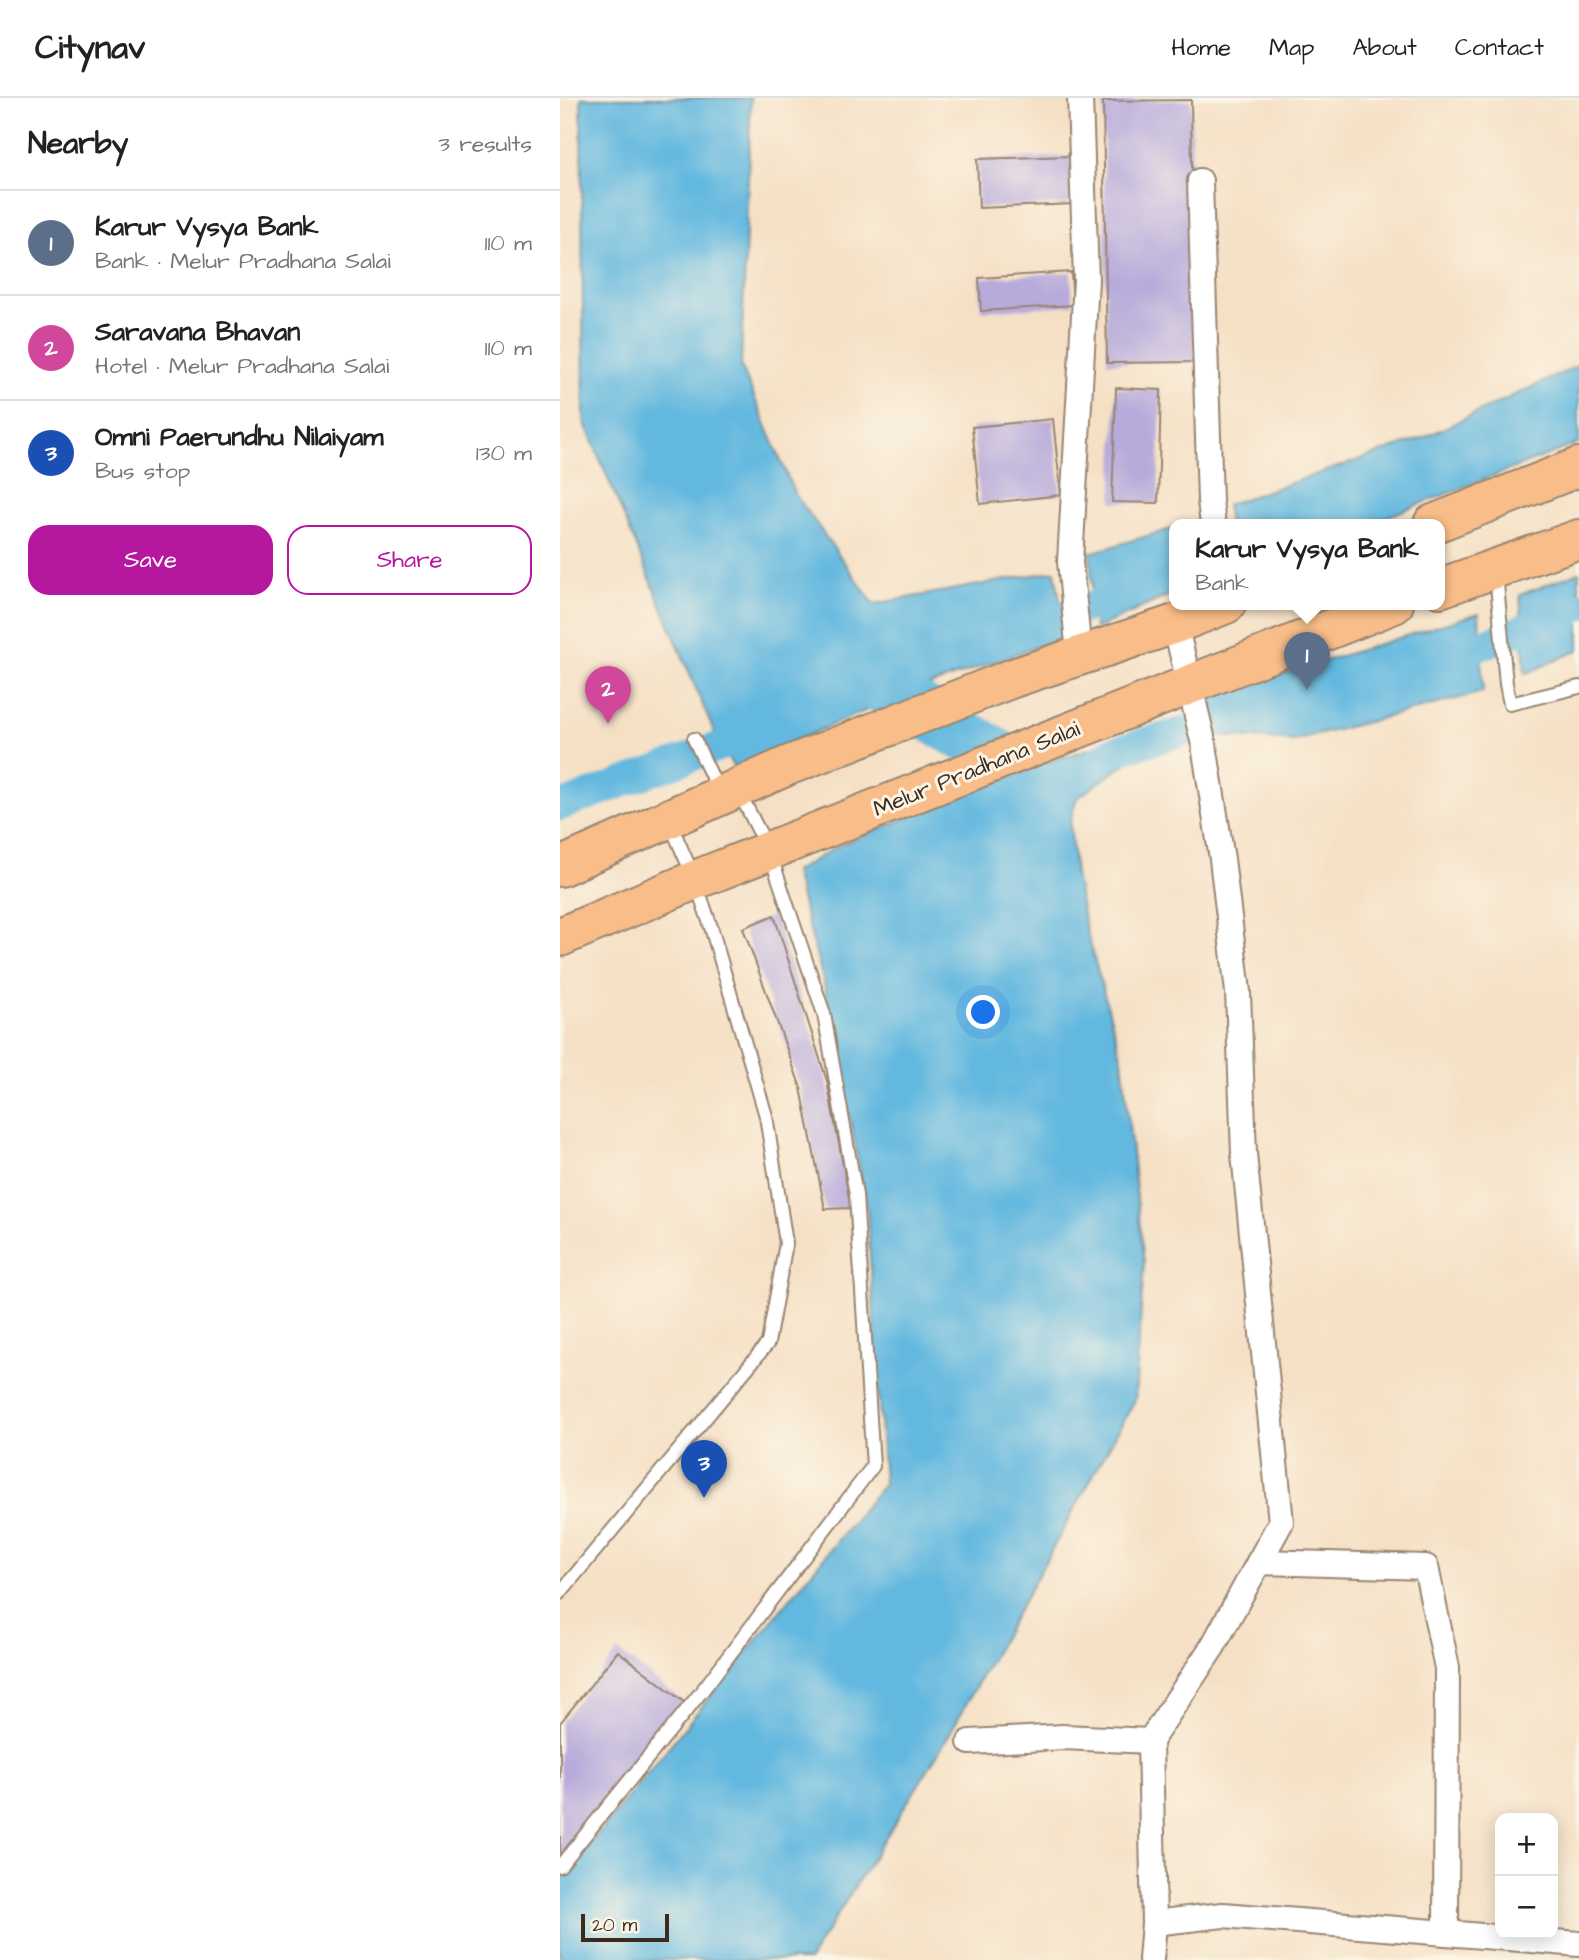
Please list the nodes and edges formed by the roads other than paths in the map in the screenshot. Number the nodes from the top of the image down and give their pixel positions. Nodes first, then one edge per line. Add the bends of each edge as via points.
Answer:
1 (1080, 98) edge
2 (1200, 181) dead end
3 (1579, 467) edge
4 (1212, 512) edge
5 (1445, 519) edge
6 (1579, 539) edge
7 (1496, 568) junction
8 (1445, 586) edge
9 (1211, 610) edge
10 (1380, 610) edge
11 (1175, 624) junction
12 (1078, 646) junction
13 (1579, 687) edge
14 (1192, 693) junction
15 (694, 739) dead end
16 (725, 788) junction
17 (669, 820) junction
18 (769, 851) junction
19 (560, 866) edge
20 (695, 880) junction
21 (560, 937) edge
22 (1259, 1562) junction
23 (560, 1593) edge
24 (1150, 1741) junction
25 (970, 1742) dead end
26 (560, 1866) edge
27 (1154, 1923) junction
28 (1446, 1933) junction
29 (1579, 1944) edge
30 (1151, 1960) edge

1 - 12 street via 1086,280 1070,562
2 - 4 street
3 - 5 main road
6 - 7 main road
7 - 8 main road
7 - 13 lane via 1510,704
9 - 11 main road
10 - 14 main road, Melur Pradhana Salai
11 - 12 main road
11 - 14 street
12 - 16 main road via 1013,678
14 - 18 main road, Melur Pradhana Salai via 1062,734
14 - 22 street via 1222,859 1238,992 1244,1154 1281,1522
15 - 16 lane
16 - 17 main road
16 - 18 lane
17 - 19 main road
17 - 20 lane
18 - 20 main road, Melur Pradhana Salai
18 - 26 lane via 824,1014 856,1195 873,1466 702,1691
20 - 21 main road, Melur Pradhana Salai
20 - 23 lane via 766,1116 786,1243 768,1343
22 - 24 street via 1213,1646
22 - 28 street via 1426,1567 1447,1668
24 - 25 street via 1063,1737
24 - 27 street
27 - 28 street via 1223,1915
27 - 30 street
28 - 29 street

